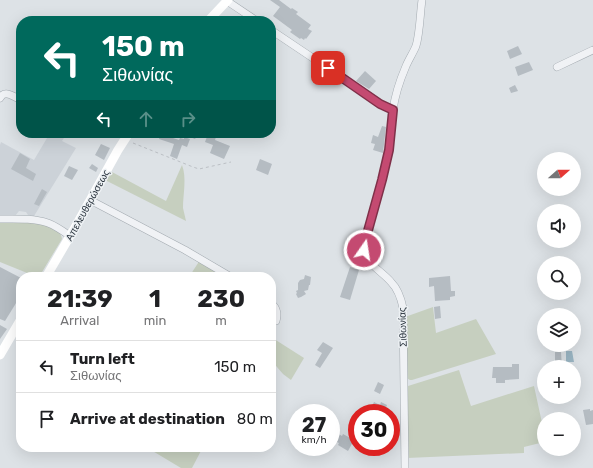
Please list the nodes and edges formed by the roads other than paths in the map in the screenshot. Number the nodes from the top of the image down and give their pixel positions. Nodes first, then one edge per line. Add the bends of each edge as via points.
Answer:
1 (227, 0) edge
2 (422, 0) edge
3 (213, 16) edge
4 (251, 16) edge
5 (276, 33) edge
6 (593, 50) edge
7 (557, 67) dead end
8 (2, 94) edge
9 (16, 97) edge
10 (393, 110) junction
11 (126, 138) edge
12 (90, 200) junction
13 (0, 219) edge
14 (70, 236) junction
15 (49, 272) edge
16 (223, 272) edge
17 (276, 310) edge
18 (276, 321) dead end
19 (16, 328) edge
20 (0, 355) edge
21 (405, 468) edge

1 - 3 street
1 - 4 street
2 - 10 street, Σιθωνίας via 418,39 405,67
5 - 10 street via 380,104
6 - 7 street
8 - 9 street via 8,93
10 - 21 street, Σιθωνίας via 389,150 364,250 369,261 395,286 403,308
11 - 12 street, Απελευθερώσεως
12 - 14 street, Απελευθερώσεως
12 - 16 street
13 - 14 street via 38,220
14 - 15 street, Απελευθερώσεως
17 - 18 street
19 - 20 street

